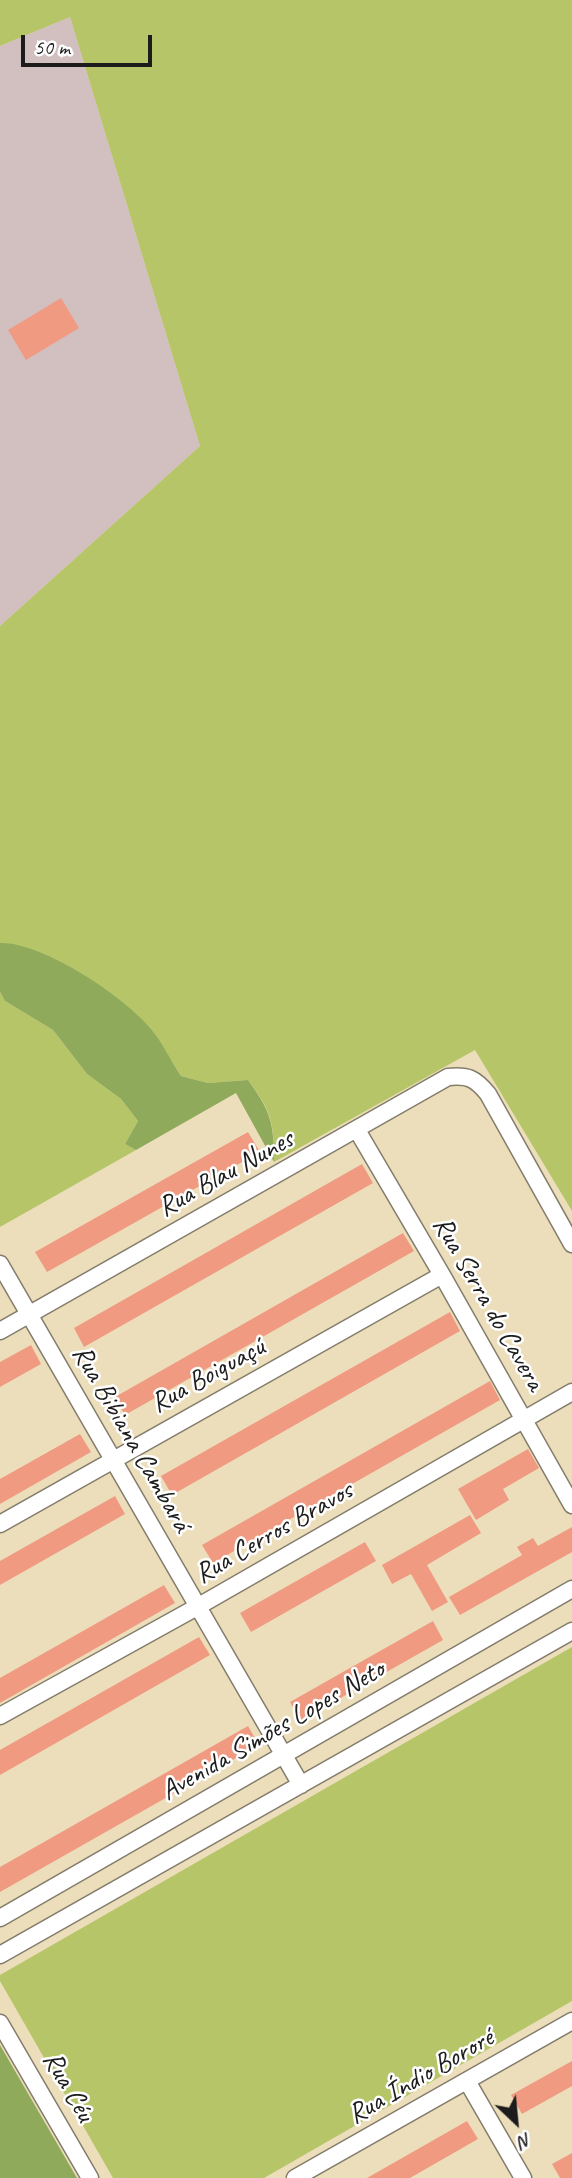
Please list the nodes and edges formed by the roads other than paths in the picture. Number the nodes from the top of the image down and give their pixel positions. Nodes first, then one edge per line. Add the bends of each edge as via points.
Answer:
1 (357, 1130) junction
2 (572, 1244) edge
3 (0, 1265) edge
4 (442, 1275) junction
5 (29, 1315) junction
6 (0, 1331) edge
7 (572, 1392) edge
8 (523, 1420) junction
9 (113, 1460) junction
10 (572, 1505) edge
11 (0, 1524) edge
12 (572, 1589) edge
13 (197, 1607) junction
14 (572, 1631) edge
15 (0, 1716) edge
16 (284, 1755) junction
17 (301, 1785) junction
18 (0, 1918) edge
19 (0, 1955) edge
20 (572, 2021) edge
21 (0, 2023) edge
22 (467, 2081) junction
23 (90, 2178) edge
24 (295, 2178) edge
25 (523, 2178) edge

1 - 2 street, Rua Blau Nunes via 448,1077 465,1075 488,1094
1 - 4 street, Rua Serra do Cavera
1 - 5 street, Rua Blau Nunes
3 - 5 street, Rua Bibiana Cambará
4 - 8 street, Rua Serra do Cavera
4 - 9 street, Rua Boiguaçú
5 - 6 street, Rua Blau Nunes
5 - 9 street, Rua Bibiana Cambará
7 - 8 street, Rua Cerros Bravos
8 - 10 street, Rua Serra do Cavera
8 - 13 street, Rua Cerros Bravos
9 - 11 street, Rua Boiguaçú
9 - 13 street, Rua Bibiana Cambará
12 - 16 street, Avenida Simões Lopes Neto
13 - 15 street, Rua Cerros Bravos
13 - 16 street, Rua Bibiana Cambará
14 - 17 street
16 - 17 street, Rua Bibiana Cambará
16 - 18 street, Avenida Simões Lopes Neto
17 - 19 street
20 - 22 street, Rua Índio Bororé
21 - 23 street, Rua Céu
22 - 24 street, Rua Índio Bororé
22 - 25 street

